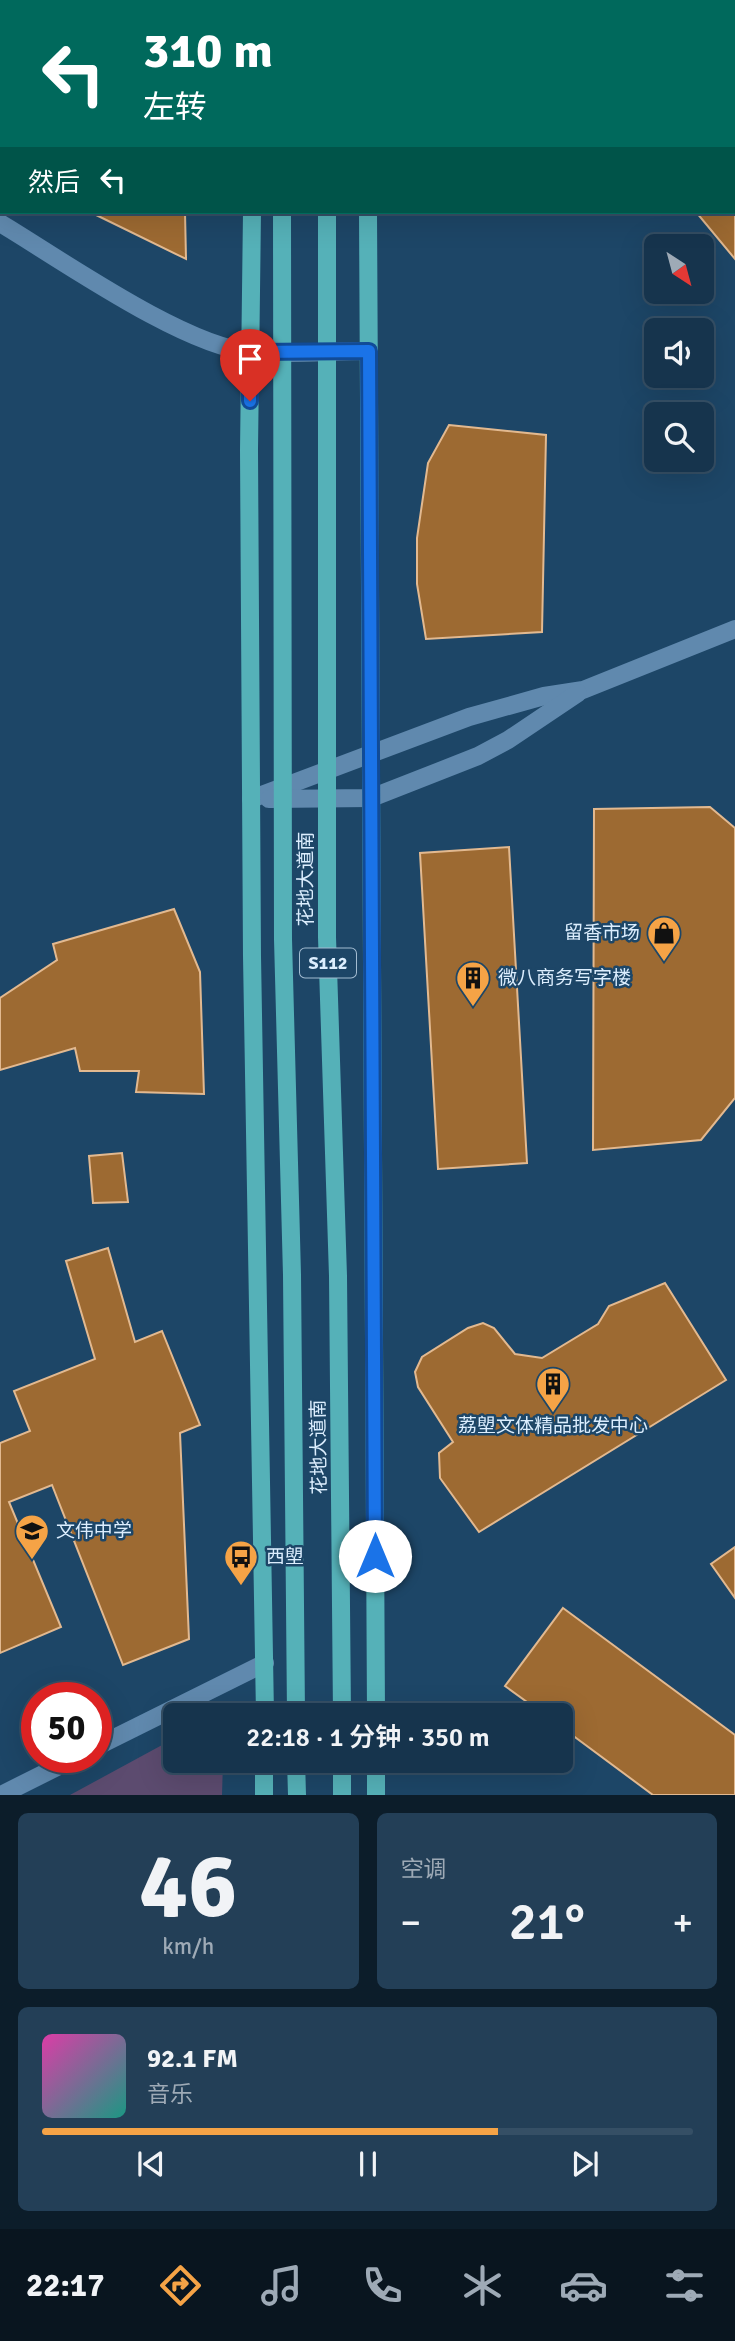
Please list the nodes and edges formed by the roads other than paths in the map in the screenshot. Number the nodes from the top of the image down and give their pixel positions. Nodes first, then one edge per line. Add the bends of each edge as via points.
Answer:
1 (252, 214) edge
2 (282, 214) edge
3 (327, 214) edge
4 (368, 214) edge
5 (0, 223) edge
6 (369, 351) junction
7 (250, 352) junction
8 (735, 629) edge
9 (583, 690) junction
10 (372, 753) junction
11 (371, 798) junction
12 (251, 799) junction
13 (265, 1663) junction
14 (264, 1703) edge
15 (296, 1703) edge
16 (342, 1703) edge
17 (376, 1703) edge
18 (112, 1739) edge
19 (45, 1773) edge
20 (264, 1773) edge
21 (296, 1773) edge
22 (342, 1773) edge
23 (376, 1773) edge
24 (1, 1795) edge
25 (264, 1795) edge
26 (297, 1795) edge
27 (342, 1795) edge
28 (376, 1795) edge

1 - 7 main road
2 - 15 main road, 花地大道南 / S112 via 283,939
3 - 16 main road, 花地大道南 / S112 via 327,937 338,1276
4 - 6 main road
5 - 7 street via 191,333
6 - 7 street
6 - 10 main road
7 - 12 main road
8 - 9 street
9 - 10 street via 506,704
9 - 11 street via 478,756
10 - 11 main road
10 - 12 street
11 - 12 street
11 - 17 main road
12 - 13 main road
13 - 14 main road
13 - 18 street
19 - 24 street
20 - 25 main road
21 - 26 main road
22 - 27 main road
23 - 28 main road

